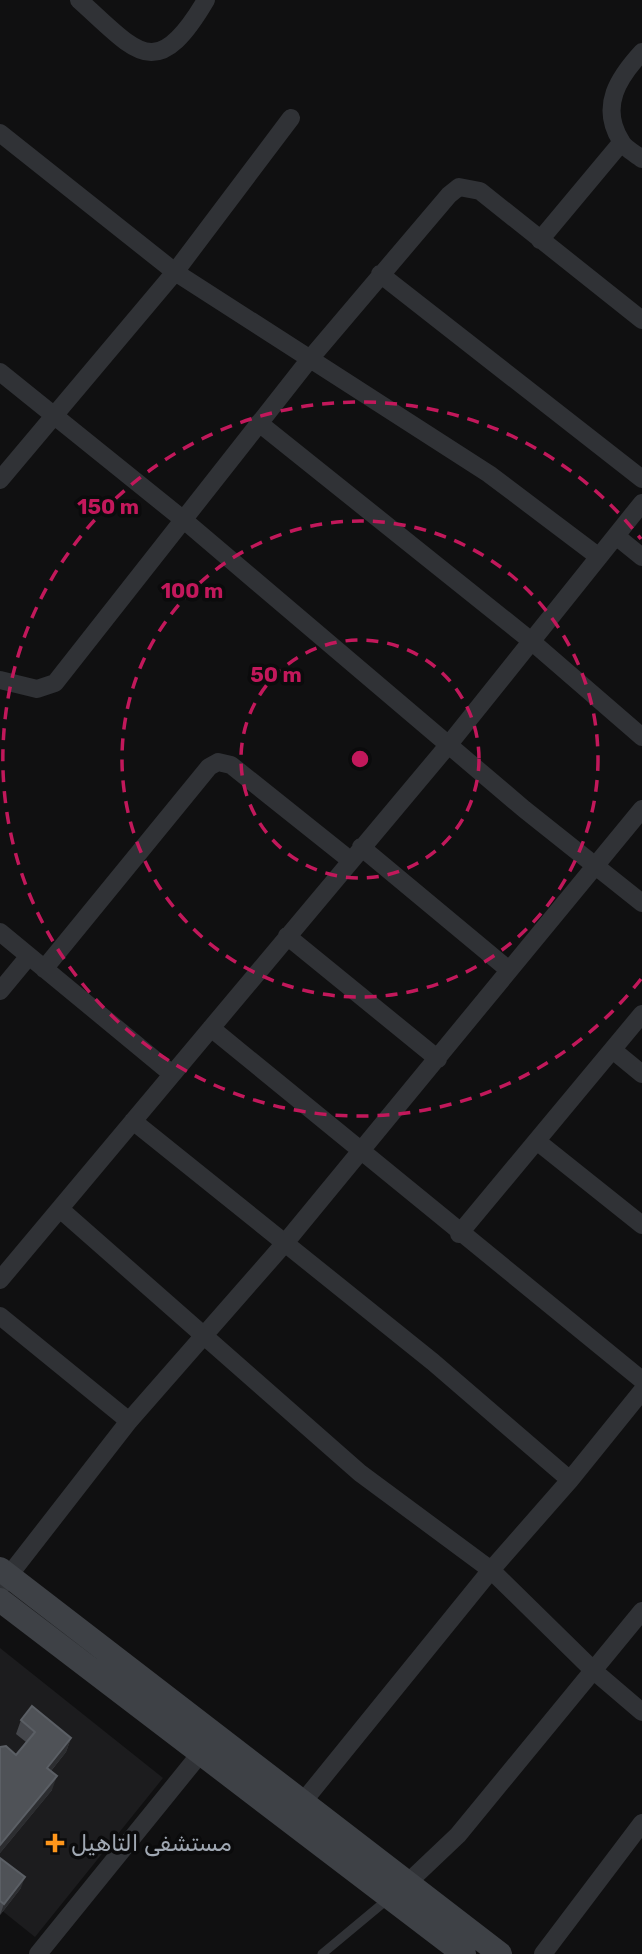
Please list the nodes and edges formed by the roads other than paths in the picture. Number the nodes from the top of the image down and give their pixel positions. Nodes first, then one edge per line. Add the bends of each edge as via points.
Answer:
1 (79, 0) edge
2 (206, 0) edge
3 (642, 52) edge
4 (291, 118) dead end
5 (0, 133) edge
6 (621, 143) junction
7 (642, 159) edge
8 (540, 240) junction
9 (175, 272) junction
10 (380, 274) junction
11 (642, 320) edge
12 (309, 360) junction
13 (0, 372) edge
14 (55, 417) junction
15 (259, 423) junction
16 (642, 479) edge
17 (0, 480) edge
18 (642, 503) edge
19 (185, 521) junction
20 (616, 536) junction
21 (599, 557) junction
22 (642, 557) edge
23 (530, 640) junction
24 (0, 680) edge
25 (642, 737) edge
26 (450, 743) junction
27 (642, 809) edge
28 (356, 854) junction
29 (593, 865) junction
30 (642, 904) edge
31 (0, 932) edge
32 (287, 936) junction
33 (29, 956) junction
34 (44, 970) junction
35 (509, 970) junction
36 (0, 991) edge
37 (642, 1014) edge
38 (211, 1028) junction
39 (614, 1051) junction
40 (438, 1059) junction
41 (172, 1074) junction
42 (642, 1074) edge
43 (133, 1121) junction
44 (538, 1142) junction
45 (361, 1150) junction
46 (60, 1209) junction
47 (642, 1225) edge
48 (459, 1234) junction
49 (285, 1242) junction
50 (0, 1280) edge
51 (0, 1316) edge
52 (204, 1335) junction
53 (642, 1380) edge
54 (642, 1391) edge
55 (129, 1421) junction
56 (570, 1480) junction
57 (491, 1570) junction
58 (4, 1578) edge
59 (0, 1600) edge
60 (642, 1611) edge
61 (594, 1671) junction
62 (642, 1712) edge
63 (200, 1755) junction
64 (302, 1803) junction
65 (642, 1823) edge
66 (401, 1890) junction
67 (38, 1954) edge
68 (322, 1954) edge
69 (464, 1954) edge
70 (500, 1954) edge
71 (543, 1954) edge

1 - 2 street via 131,47 151,55 174,44
3 - 6 street via 621,75 612,96
4 - 9 street
5 - 9 street
6 - 7 street
6 - 8 street
8 - 10 street via 480,191 459,187
8 - 11 street
9 - 12 street
9 - 14 street
10 - 12 street
10 - 16 street
12 - 15 street
12 - 21 street via 489,474
13 - 14 street
14 - 17 street
14 - 19 street
15 - 19 street
15 - 23 street
18 - 20 street
19 - 24 street via 55,682 37,689
19 - 26 street
20 - 21 street
20 - 22 street
21 - 23 street
23 - 25 street
23 - 26 street
26 - 28 street
26 - 29 street
27 - 29 street
28 - 32 street
28 - 34 street via 231,765 218,762 209,767
28 - 35 street
29 - 30 street
29 - 35 street
31 - 33 street
32 - 38 street
32 - 40 street
33 - 34 street
33 - 36 street
34 - 41 street
35 - 40 street
37 - 39 street
38 - 41 street
38 - 45 street
39 - 42 street
39 - 44 street
40 - 45 street
41 - 43 street
43 - 46 street
43 - 49 street
44 - 47 street
44 - 48 street
45 - 48 street
45 - 49 street
46 - 50 street
46 - 52 street
48 - 53 street
49 - 52 street
49 - 56 street
51 - 55 street
52 - 55 street
52 - 57 street via 360,1473
54 - 56 street
55 - 58 street
56 - 57 street
57 - 61 street
57 - 64 street
58 - 64 main road
59 - 63 main road
60 - 61 street
61 - 62 street
61 - 66 street via 458,1835
63 - 66 main road
63 - 67 street
64 - 66 main road
65 - 71 street
66 - 68 lane
66 - 69 main road
66 - 70 main road

